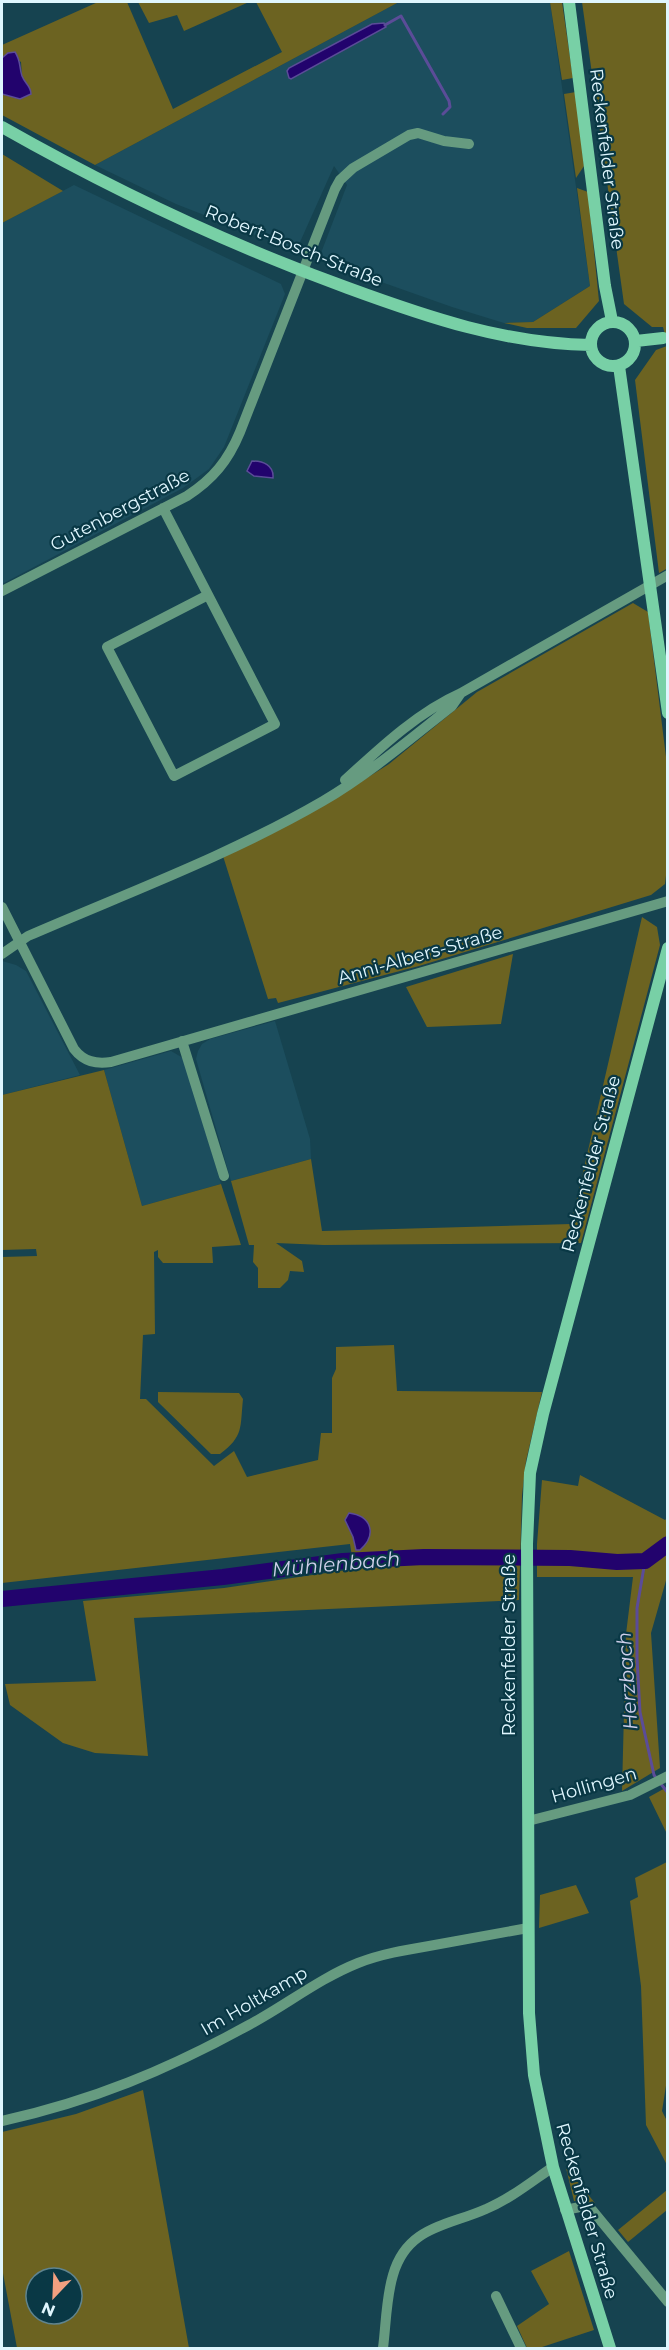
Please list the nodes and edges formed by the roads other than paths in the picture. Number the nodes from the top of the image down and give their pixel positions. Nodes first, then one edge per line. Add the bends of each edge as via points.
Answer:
1 (569, 2) edge
2 (2, 127) edge
3 (469, 144) dead end
4 (303, 272) junction
5 (612, 321) junction
6 (663, 338) dead end
7 (636, 341) junction
8 (591, 345) junction
9 (619, 366) junction
10 (164, 508) junction
11 (668, 575) edge
12 (649, 587) junction
13 (2, 591) edge
14 (208, 595) junction
15 (668, 713) edge
16 (668, 901) edge
17 (2, 907) edge
18 (19, 943) junction
19 (668, 948) edge
20 (2, 954) edge
21 (182, 1041) junction
22 (224, 1176) dead end
23 (667, 1776) edge
24 (528, 1821) junction
25 (528, 1928) junction
26 (2, 2121) edge
27 (552, 2167) junction
28 (565, 2210) junction
29 (496, 2296) dead end
30 (668, 2302) edge
31 (383, 2349) edge
32 (521, 2349) edge
33 (610, 2349) edge

1 - 5 street, Reckenfelder Straße
2 - 4 street, Robert-Bosch-Straße via 168,214
3 - 4 street, Gutenbergstraße via 418,133 353,168 335,189
4 - 8 street, Robert-Bosch-Straße via 483,331 532,342
4 - 10 street, Gutenbergstraße via 232,452 206,482
5 - 7 street via 628,327
5 - 8 street via 594,331
6 - 7 street
7 - 9 street via 632,357
8 - 9 street via 603,364
9 - 12 street
10 - 13 street, Gutenbergstraße
10 - 14 street
11 - 12 street
12 - 15 street
12 - 18 street via 446,699 398,734 323,801 219,854
14 - 14 street via 275,724 174,776 107,647
16 - 21 street, Anni-Albers-Straße
17 - 18 street
18 - 20 street
18 - 21 street, Anni-Albers-Straße via 80,1056 98,1064
19 - 24 street, Reckenfelder Straße via 530,1473
21 - 22 street
23 - 24 street, Hollingen via 630,1795
24 - 25 street, Reckenfelder Straße
25 - 26 street, Im Holtkamp via 392,1953 359,1963 315,1983 256,2021 117,2089
25 - 27 street, Reckenfelder Straße via 534,2075
27 - 28 street, Reckenfelder Straße
27 - 31 street via 485,2210 429,2229 401,2256 393,2275
28 - 30 street via 585,2206 592,2210
28 - 33 street, Reckenfelder Straße
29 - 32 street

